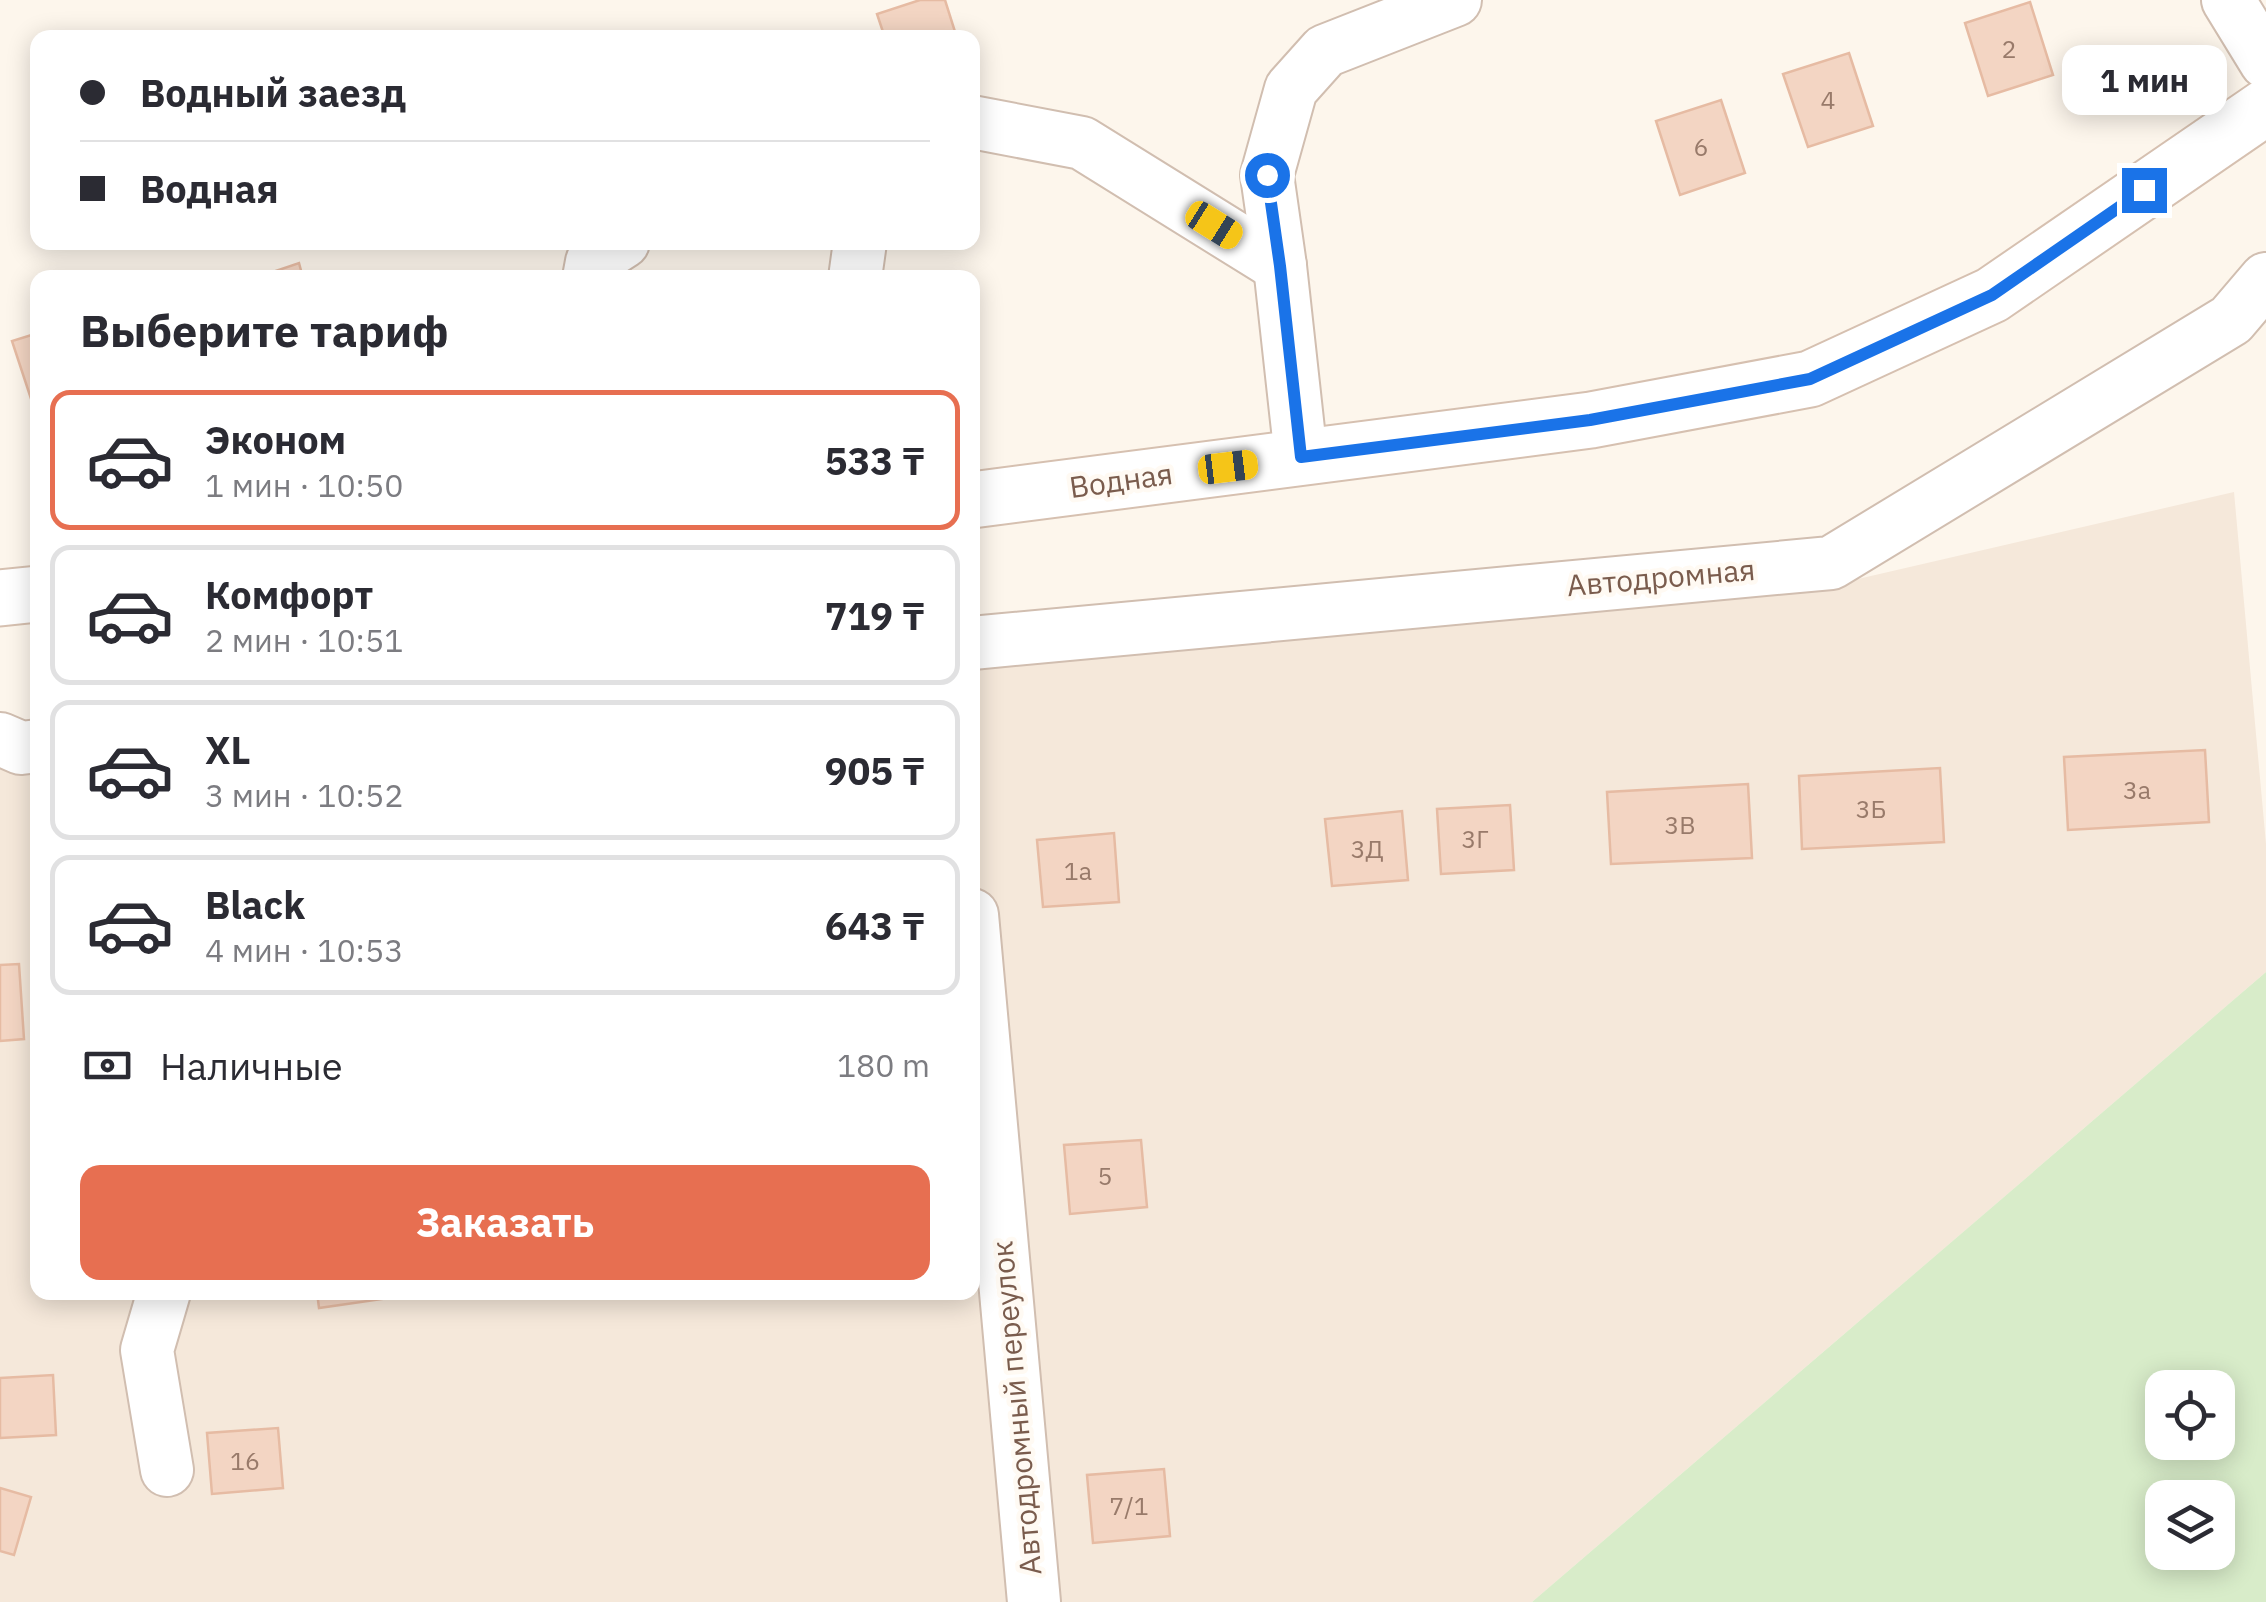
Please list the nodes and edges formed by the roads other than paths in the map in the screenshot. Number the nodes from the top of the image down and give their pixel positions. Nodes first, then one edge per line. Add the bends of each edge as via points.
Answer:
1 (1455, 0) edge
2 (2228, 0) edge
3 (2266, 62) edge
4 (2266, 107) edge
5 (980, 124) edge
6 (611, 250) edge
7 (1280, 266) junction
8 (590, 270) edge
9 (2266, 279) edge
10 (1301, 457) junction
11 (980, 499) edge
12 (30, 595) edge
13 (0, 598) edge
14 (980, 643) edge
15 (0, 739) edge
16 (30, 747) edge
17 (980, 1004) edge
18 (162, 1300) edge
19 (167, 1470) dead end
20 (1034, 1602) edge

1 - 7 street via 1326,50 1291,89 1267,175
2 - 3 street
4 - 10 street, Водная via 1992,295 1810,379 1590,420
5 - 7 street via 1082,143
6 - 8 street
7 - 10 street
9 - 14 street, Автодромная via 2231,320 1830,563
10 - 11 street, Водная
12 - 13 street
15 - 16 street
17 - 20 street, Автодромный переулок
18 - 19 street via 147,1350

